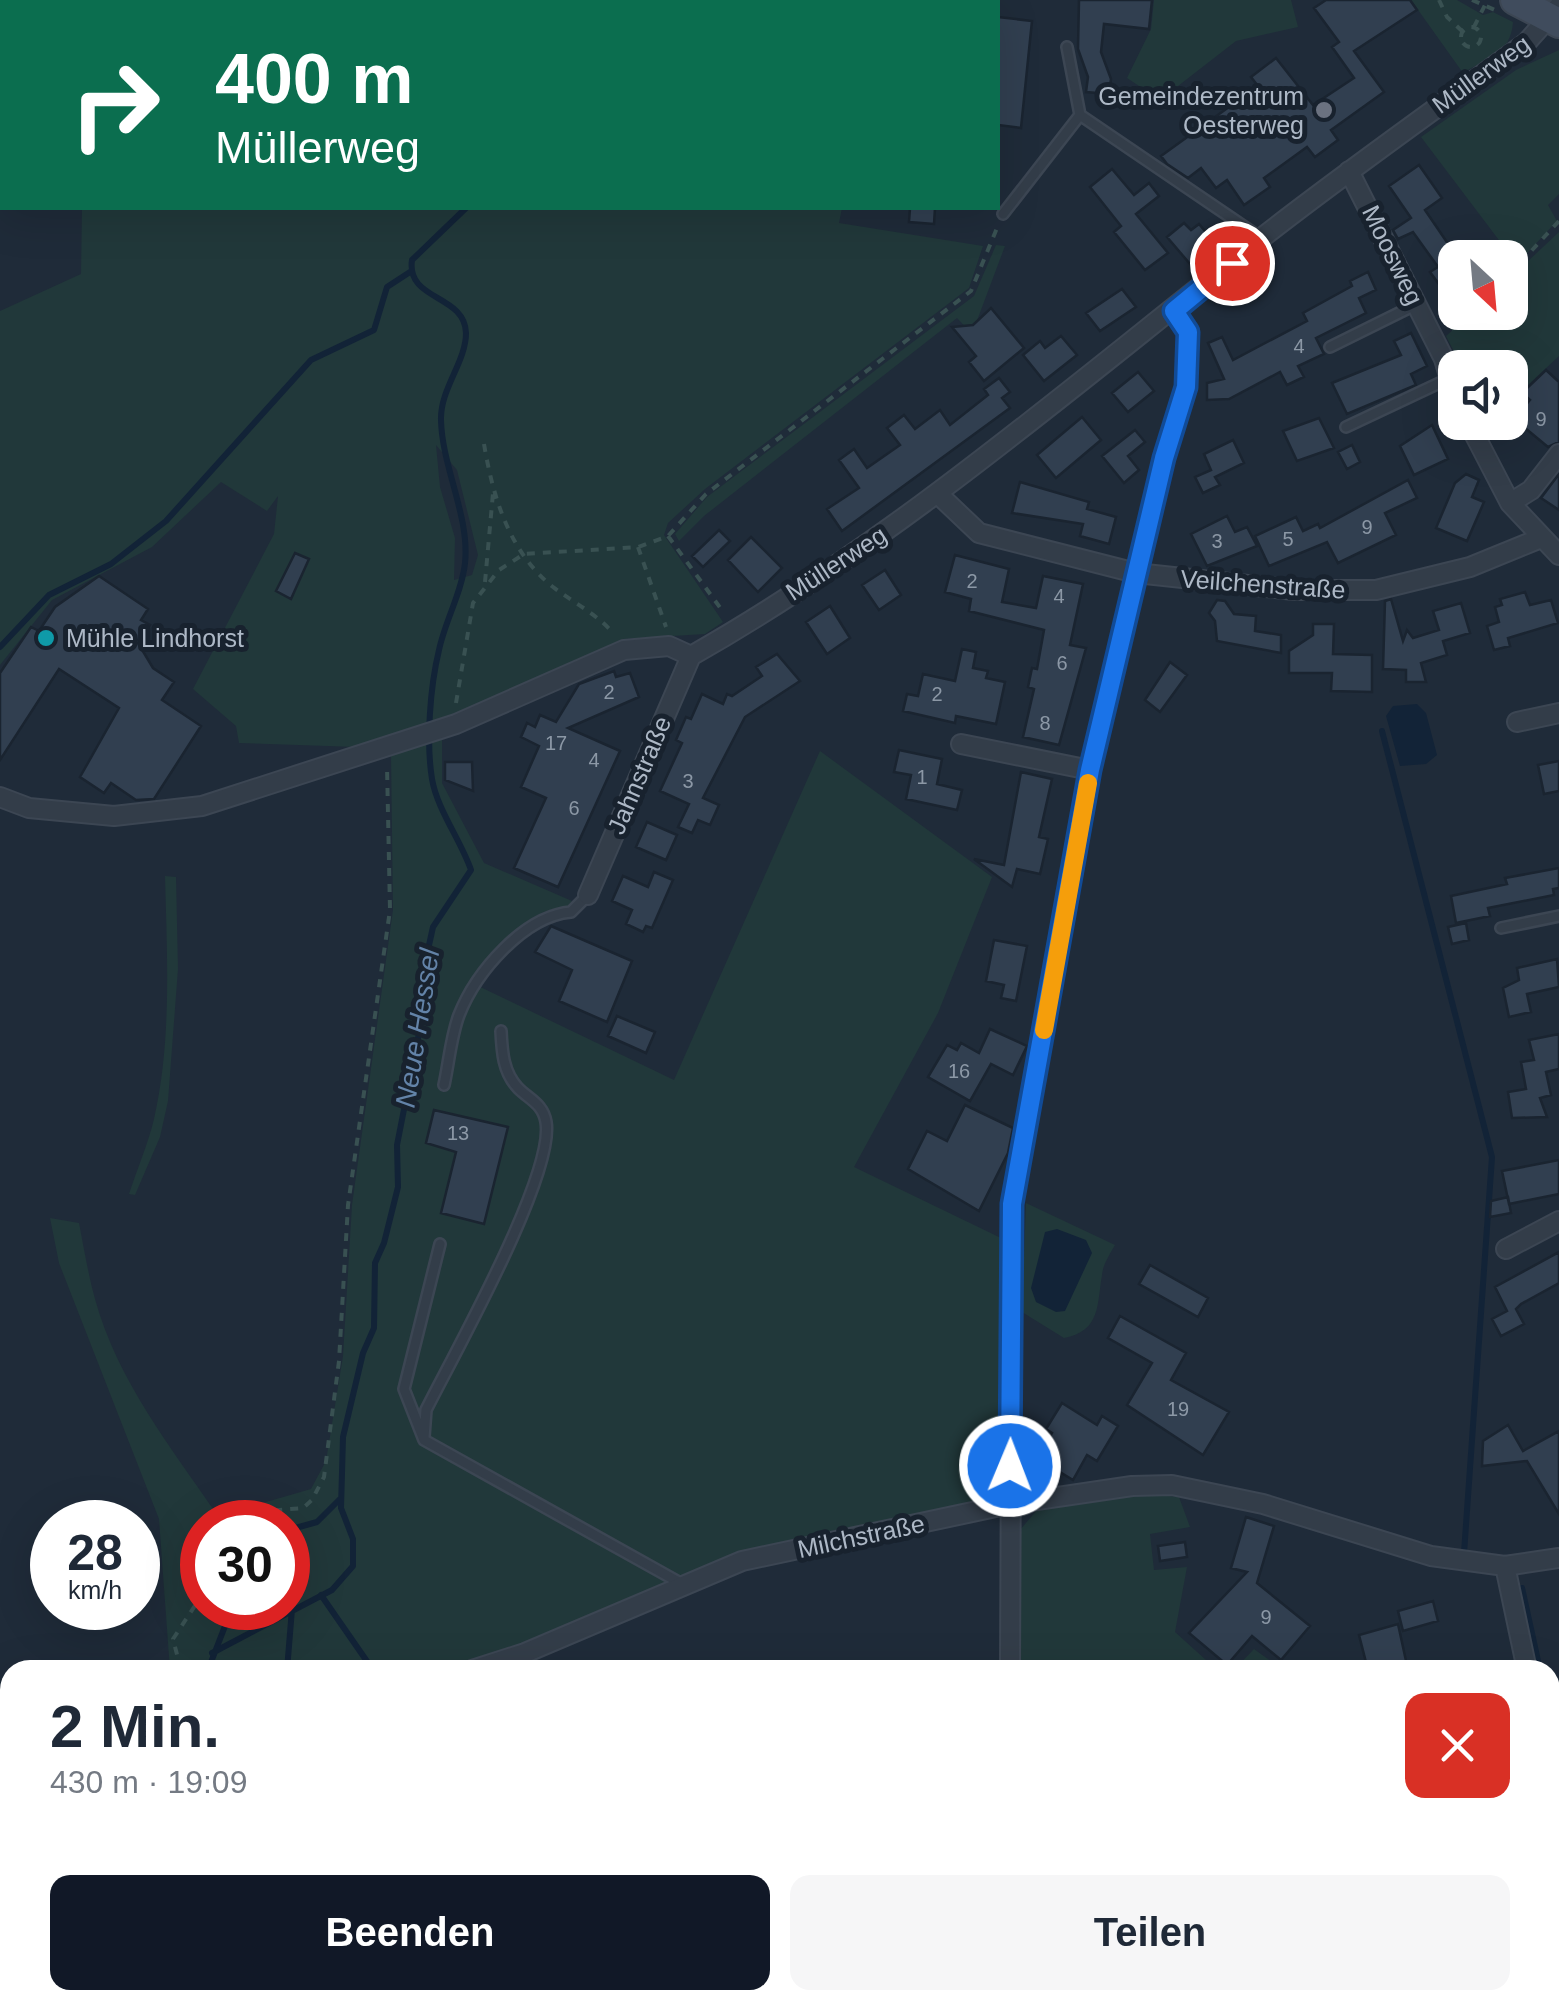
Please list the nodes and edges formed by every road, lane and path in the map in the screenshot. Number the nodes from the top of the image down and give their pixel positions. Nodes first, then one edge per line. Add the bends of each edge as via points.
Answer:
1 (1439, 0) edge
2 (1472, 0) edge
3 (1515, 0) edge
4 (1556, 16) edge
5 (1474, 27) junction
6 (1462, 31) junction
7 (1067, 47) dead end
8 (1080, 115) junction
9 (1349, 171) junction
10 (1003, 214) joint
11 (1559, 221) edge
12 (1261, 238) junction
13 (1528, 255) edge
14 (1416, 304) junction
15 (1174, 311) junction
16 (1445, 330) edge
17 (1434, 339) junction
18 (1330, 347) dead end
19 (1438, 350) edge
20 (1438, 392) edge
21 (1346, 427) dead end
22 (1477, 440) edge
23 (484, 444) dead end
24 (1559, 454) edge
25 (493, 488) junction
26 (938, 495) junction
27 (1510, 503) junction
28 (668, 536) junction
29 (1541, 538) junction
30 (638, 547) junction
31 (524, 554) junction
32 (1559, 555) edge
33 (1136, 573) junction
34 (484, 582) junction
35 (736, 629) junction
36 (669, 646) junction
37 (624, 650) junction
38 (691, 656) junction
39 (1559, 713) edge
40 (1518, 722) dead end
41 (451, 726) junction
42 (961, 744) dead end
43 (385, 746) junction
44 (1090, 770) junction
45 (0, 797) edge
46 (588, 895) joint
47 (1559, 916) edge
48 (1502, 928) dead end
49 (500, 1031) dead end
50 (444, 1084) dead end
51 (1559, 1220) edge
52 (440, 1244) dead end
53 (1506, 1249) dead end
54 (424, 1440) junction
55 (310, 1502) edge
56 (1010, 1504) junction
57 (1559, 1558) edge
58 (1505, 1566) junction
59 (684, 1585) junction
60 (180, 1629) edge
61 (178, 1660) edge
62 (529, 1660) edge
63 (1010, 1660) edge
64 (1525, 1660) edge

1 - 6 path
2 - 5 path via 1485,5
3 - 4 main road
4 - 9 street, Müllerweg
5 - 6 path
5 - 6 path via 1481,34 1475,46 1463,44
7 - 8 lane
8 - 10 lane
8 - 12 lane
9 - 12 street, Müllerweg
9 - 14 street, Moosweg
10 - 28 path via 971,291 706,494
11 - 13 path
12 - 15 street, Müllerweg
14 - 17 street, Moosweg
14 - 18 lane
15 - 26 street, Müllerweg
15 - 33 street via 1188,332 1186,387
16 - 17 path
17 - 19 street, Moosweg
20 - 21 lane
22 - 27 street
23 - 25 path
24 - 27 street via 1531,490
25 - 31 path
25 - 34 path
26 - 33 street, Veilchenstraße via 980,533
26 - 35 street, Müllerweg
27 - 29 street
28 - 30 path
28 - 35 path
29 - 32 street
29 - 33 street, Veilchenstraße via 1470,567 1376,590 1294,590
30 - 31 path
30 - 36 path
31 - 34 path
31 - 37 path via 555,588 608,626
33 - 44 street
34 - 41 path via 473,603
35 - 38 street, Müllerweg
36 - 37 street
36 - 38 street
37 - 41 street
38 - 46 street, Jahnstraße
39 - 40 street
41 - 43 street
42 - 44 street
43 - 45 street via 202,806 161,813 64,812
43 - 55 path via 390,910 348,1205 324,1477
44 - 56 street via 1012,1204
46 - 50 lane via 571,912 551,914 528,928 488,969 460,1014
47 - 48 lane
49 - 54 lane via 504,1064 516,1086 542,1108 548,1126 510,1244 426,1410
51 - 53 street
52 - 54 lane via 404,1389
54 - 59 lane
56 - 58 street, Milchstraße via 1172,1485 1263,1504 1431,1556
56 - 59 street, Milchstraße via 742,1562
56 - 63 street
57 - 58 street, Milchstraße
58 - 64 street
59 - 62 street, Milchstraße
60 - 61 path via 173,1640

